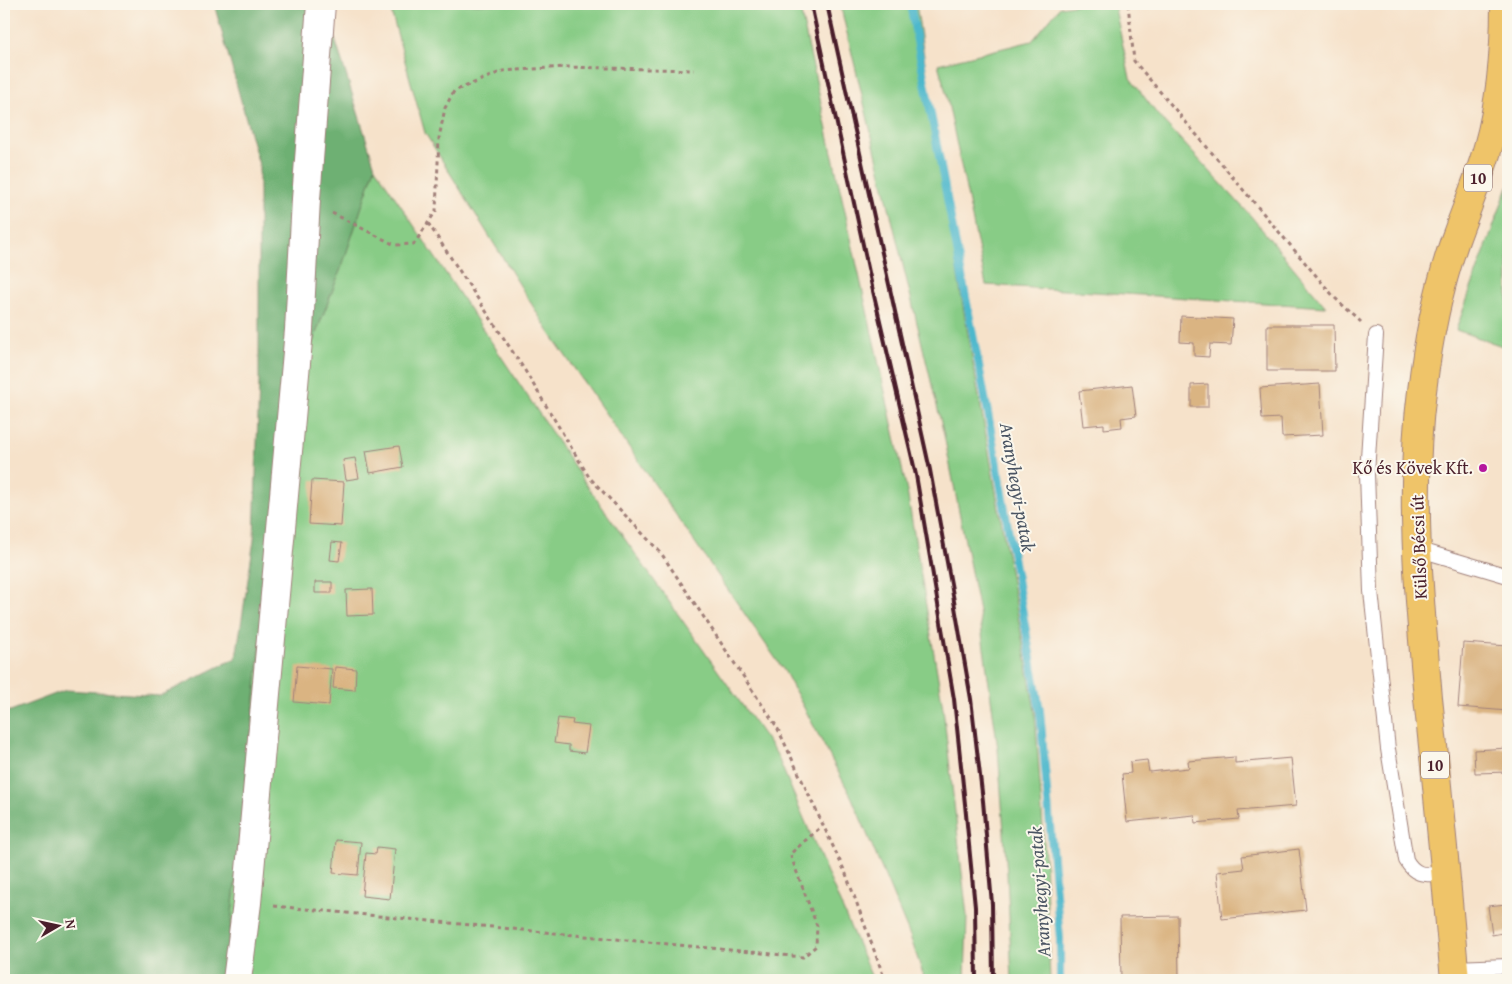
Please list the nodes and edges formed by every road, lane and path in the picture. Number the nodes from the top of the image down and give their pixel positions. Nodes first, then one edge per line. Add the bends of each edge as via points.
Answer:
1 (321, 4) edge
2 (1128, 4) edge
3 (1505, 4) edge
4 (694, 70) dead end
5 (306, 199) junction
6 (428, 223) junction
7 (1376, 335) joint
8 (1417, 549) junction
9 (1508, 576) edge
10 (823, 825) junction
11 (1445, 874) junction
12 (247, 903) junction
13 (1508, 966) edge
14 (1455, 974) edge
15 (237, 980) edge
16 (885, 980) edge

1 - 5 street
2 - 7 path via 1134,61 1335,298
3 - 8 main road, Külső Bécsi út / 10 via 1502,70 1488,146 1444,276 1428,349 1417,440
4 - 6 path via 565,67 504,70 454,91 445,108 439,138 436,211
5 - 6 path via 395,245 414,244
5 - 12 street via 299,330
6 - 10 path via 524,369 589,477 661,554 777,727
7 - 11 lane via 1367,473 1371,591 1388,749 1406,860 1420,874
8 - 9 lane
8 - 11 main road, Külső Bécsi út / 10
10 - 12 path via 790,854 817,926 816,946 803,957
10 - 16 path via 846,874
11 - 14 main road, Külső Bécsi út / 10
12 - 15 street
13 - 14 lane

